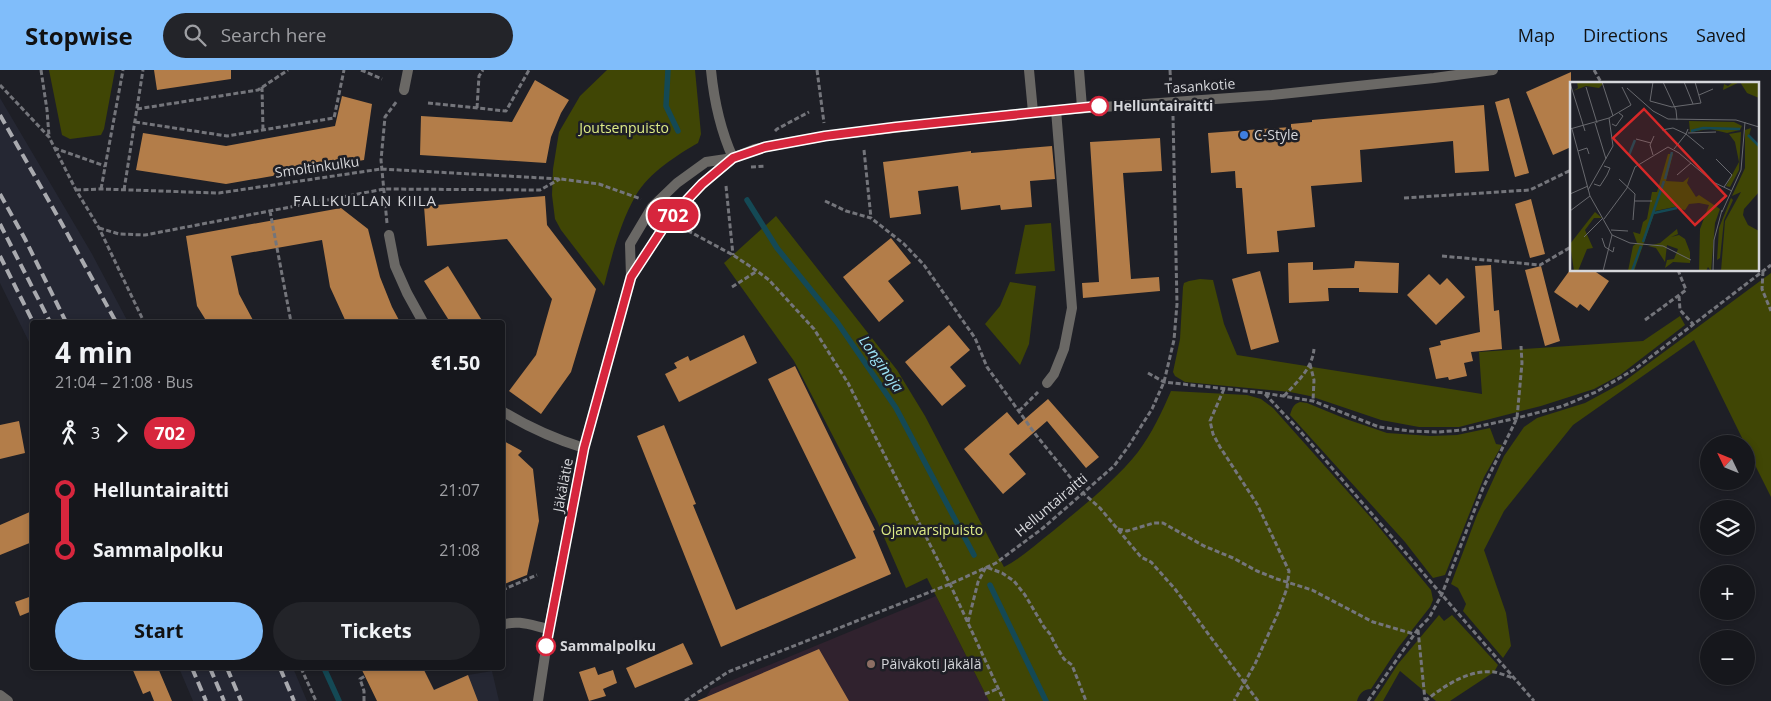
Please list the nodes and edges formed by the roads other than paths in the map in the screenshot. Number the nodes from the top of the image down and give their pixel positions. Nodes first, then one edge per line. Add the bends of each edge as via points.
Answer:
1 (408, 70) edge
2 (711, 70) edge
3 (1029, 70) edge
4 (1079, 70) edge
5 (1493, 70) edge
6 (404, 90) road end
7 (1082, 107) junction
8 (1056, 110) junction
9 (1033, 112) junction
10 (733, 158) junction
11 (389, 235) road end
12 (631, 277) junction
13 (422, 320) edge
14 (1047, 383) road end
15 (505, 414) edge
16 (584, 448) junction
17 (505, 624) edge
18 (549, 629) junction
19 (0, 695) edge
20 (8, 701) edge
21 (538, 701) edge

1 - 6 street
2 - 10 street via 715,107
3 - 9 street
4 - 7 street
5 - 7 street, Tasankotie via 1272,95
7 - 8 street, Tasankotie
8 - 9 street, Tasankotie
8 - 14 street via 1072,308 1064,349
9 - 10 street, Tasankotie via 825,136 765,147
10 - 12 street, Jäkälätie via 702,184 669,219
10 - 12 street, Jäkälätie via 706,162 652,206 630,244
11 - 13 street via 395,266
12 - 16 street, Jäkälätie
15 - 16 street via 563,442
16 - 18 street, Jäkälätie
17 - 18 street via 518,621
18 - 21 street, Jäkälätie
19 - 20 street

